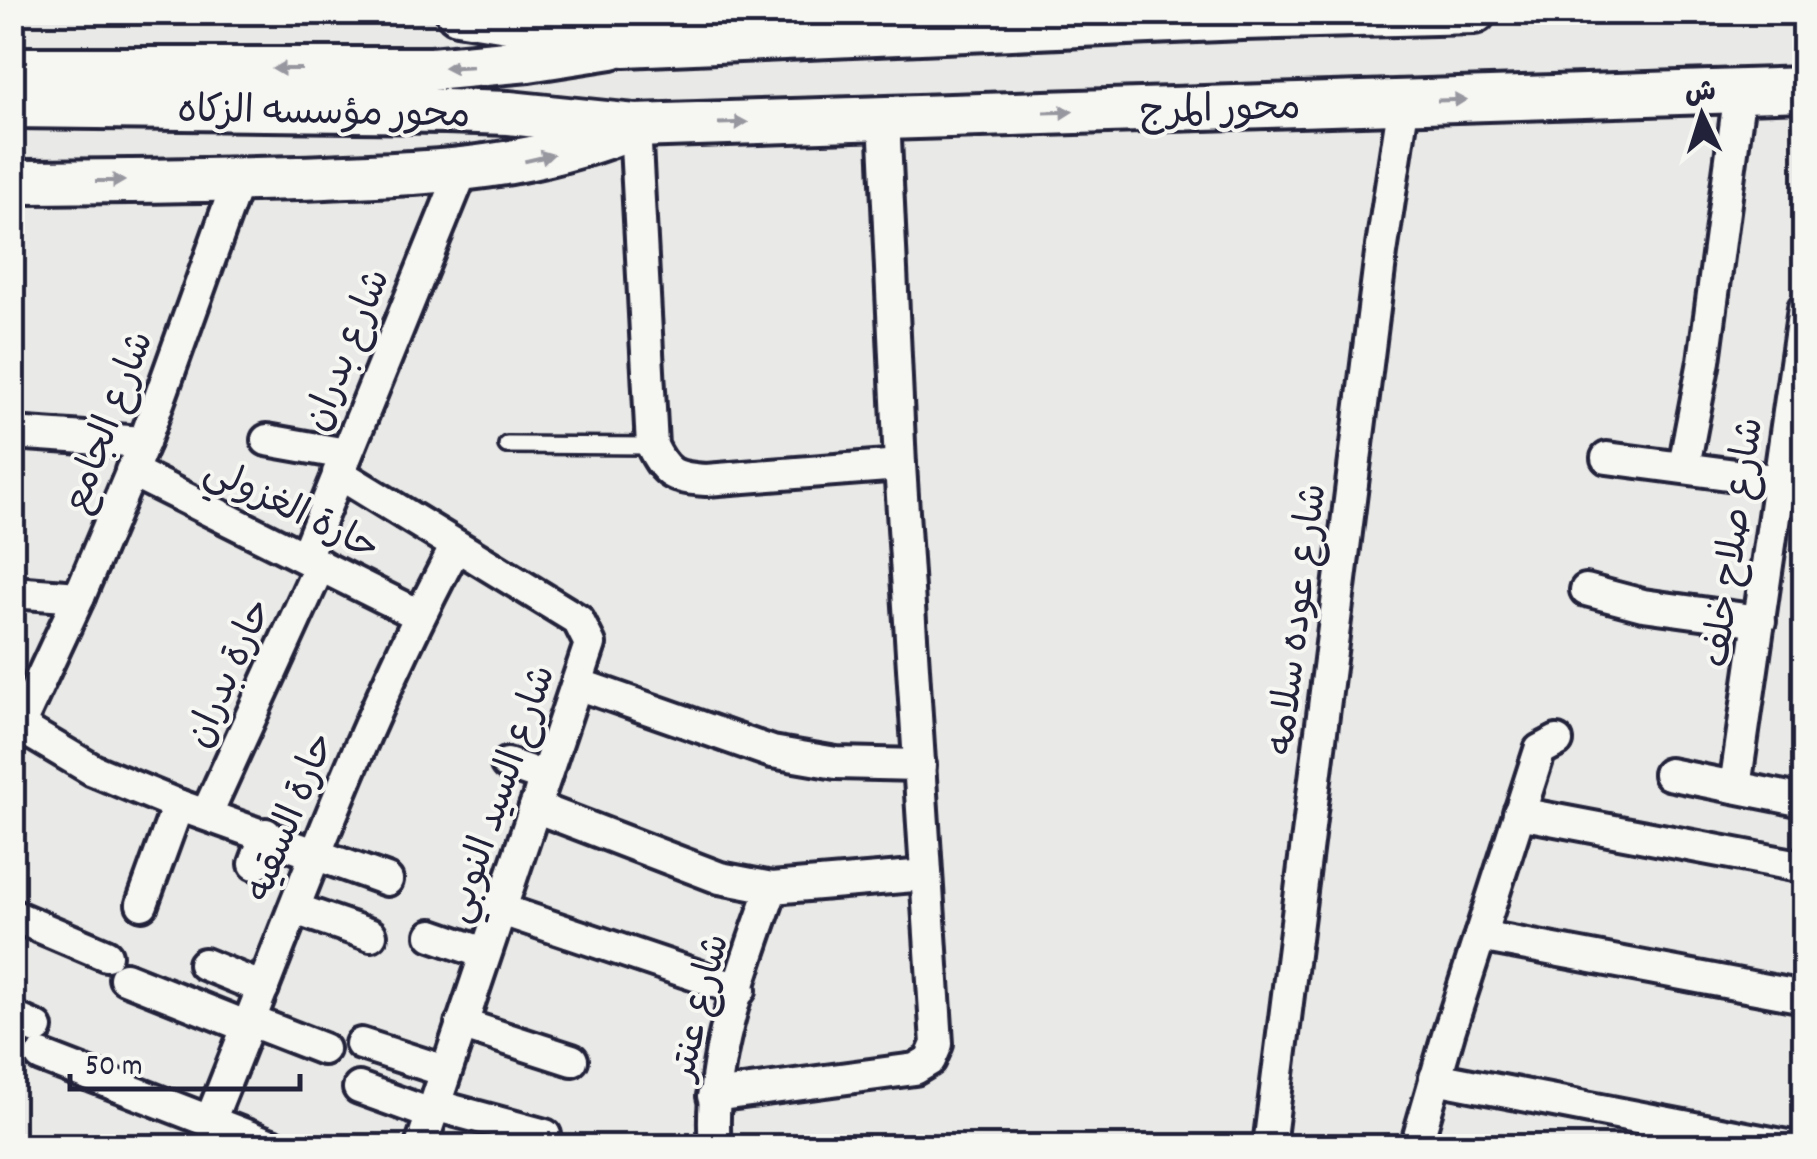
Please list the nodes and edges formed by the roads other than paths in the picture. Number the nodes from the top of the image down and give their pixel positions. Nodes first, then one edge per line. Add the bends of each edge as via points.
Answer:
1 (458, 12) edge
2 (1474, 12) edge
3 (1242, 15) edge
4 (946, 22) edge
5 (624, 29) edge
6 (12, 69) edge
7 (1804, 89) edge
8 (383, 90) junction
9 (1740, 91) junction
10 (1404, 101) junction
11 (12, 106) edge
12 (884, 117) junction
13 (636, 126) junction
14 (462, 171) junction
15 (238, 180) junction
16 (12, 182) edge
17 (1804, 308) edge
18 (12, 433) edge
19 (267, 440) dead end
20 (144, 442) junction
21 (508, 445) dead end
22 (652, 446) junction
23 (1608, 458) dead end
24 (342, 463) junction
25 (900, 465) junction
26 (1684, 466) junction
27 (132, 471) junction
28 (1793, 482) edge
29 (456, 546) junction
30 (312, 561) junction
31 (1586, 590) dead end
32 (12, 592) edge
33 (79, 596) junction
34 (419, 614) junction
35 (1760, 621) junction
36 (578, 684) junction
37 (16, 733) edge
38 (1557, 741) dead end
39 (507, 764) dead end
40 (920, 765) junction
41 (1668, 774) dead end
42 (545, 778) junction
43 (1736, 787) junction
44 (1804, 800) edge
45 (534, 807) junction
46 (192, 809) junction
47 (1519, 813) junction
48 (266, 834) junction
49 (316, 852) junction
50 (254, 864) dead end
51 (1804, 867) edge
52 (926, 875) junction
53 (387, 880) dead end
54 (772, 888) junction
55 (142, 904) dead end
56 (294, 909) junction
57 (499, 909) junction
58 (12, 915) edge
59 (432, 935) dead end
60 (371, 936) dead end
61 (1480, 936) junction
62 (484, 952) junction
63 (204, 964) dead end
64 (263, 988) junction
65 (740, 990) junction
66 (1804, 998) edge
67 (249, 1024) junction
68 (461, 1024) junction
69 (30, 1034) edge
70 (361, 1044) dead end
71 (323, 1049) dead end
72 (572, 1060) dead end
73 (445, 1072) junction
74 (1435, 1078) junction
75 (359, 1088) dead end
76 (713, 1096) junction
77 (433, 1110) junction
78 (210, 1122) junction
79 (545, 1135) dead end
80 (274, 1146) edge
81 (420, 1146) edge
82 (714, 1146) edge
83 (1269, 1146) edge
84 (1416, 1146) edge
85 (1787, 1146) edge

1 - 5 main road via 570,30
2 - 3 main road
3 - 4 main road
4 - 5 main road
5 -> 8 main road, محور مؤسسه الزكاه
8 -> 6 main road, محور مؤسسه الزكاه
7 - 9 main road, محور المرج
8 - 11 main road, محور مؤسسه الزكاه
8 - 13 main road, محور مؤسسه الزكاه via 509,113
10 -> 9 main road, محور المرج
9 - 26 street
12 -> 10 main road, محور المرج
10 - 83 street, شارع عوده سلامه
13 -> 12 main road, محور المرج
12 - 25 street
14 -> 13 main road via 551,156
13 - 22 street
14 - 15 main road
14 - 24 street, شارع بدران
16 -> 15 main road
15 - 20 street, شارع الجامع
17 - 28 street, شارع صلاح خلف
18 - 20 street
19 - 24 street
20 - 27 street, شارع الجامع
21 - 22 lane
22 - 25 street via 662,466 693,480
23 - 26 street
24 - 29 street, شارع السيد النوبي
24 - 30 street, شارع بدران
25 - 40 street
26 - 28 street
27 - 30 street, حارة الغزولي
27 - 33 street, شارع الجامع
28 - 35 street, شارع صلاح خلف
29 - 34 street, حارة السقيه
29 - 36 street, شارع السيد النوبي via 578,620 590,644
30 - 34 street, حارة الغزولي
30 - 46 street, حارة بدران
31 - 35 street via 1643,606
32 - 33 street
33 - 37 street, شارع الجامع
34 - 49 street, حارة السقيه
35 - 43 street, شارع صلاح خلف
36 - 40 street via 772,752 836,763
36 - 42 street, شارع السيد النوبي
37 - 46 street
38 - 47 street via 1540,750
39 - 42 street
40 - 52 street
41 - 43 street
42 - 45 street, شارع السيد النوبي
43 - 44 street
45 - 54 street via 720,878
45 - 57 street, شارع السيد النوبي
46 - 48 street
46 - 55 street, حارة بدران
47 - 51 street
47 - 61 street
48 - 49 street
48 - 50 street
49 - 53 street
49 - 56 street, حارة السقيه
52 - 54 street
52 - 76 street via 938,1044 930,1060 915,1069
54 - 65 street, شارع عنتر
56 - 60 street
56 - 64 street, حارة السقيه
57 - 62 street, شارع السيد النوبي
57 - 65 street
58 - 67 street
59 - 62 street
61 - 66 street
61 - 74 street
62 - 68 street, شارع السيد النوبي
63 - 64 street
64 - 67 street, حارة السقيه
65 - 76 street, شارع عنتر
67 - 71 street
67 - 78 street, حارة السقيه
68 - 72 street
68 - 73 street, شارع السيد النوبي
69 - 78 street
70 - 73 street
73 - 77 street, شارع السيد النوبي
74 - 84 street
74 - 85 street
75 - 77 street
76 - 82 street, شارع عنتر
77 - 79 street
77 - 81 street, شارع السيد النوبي
78 - 80 street

